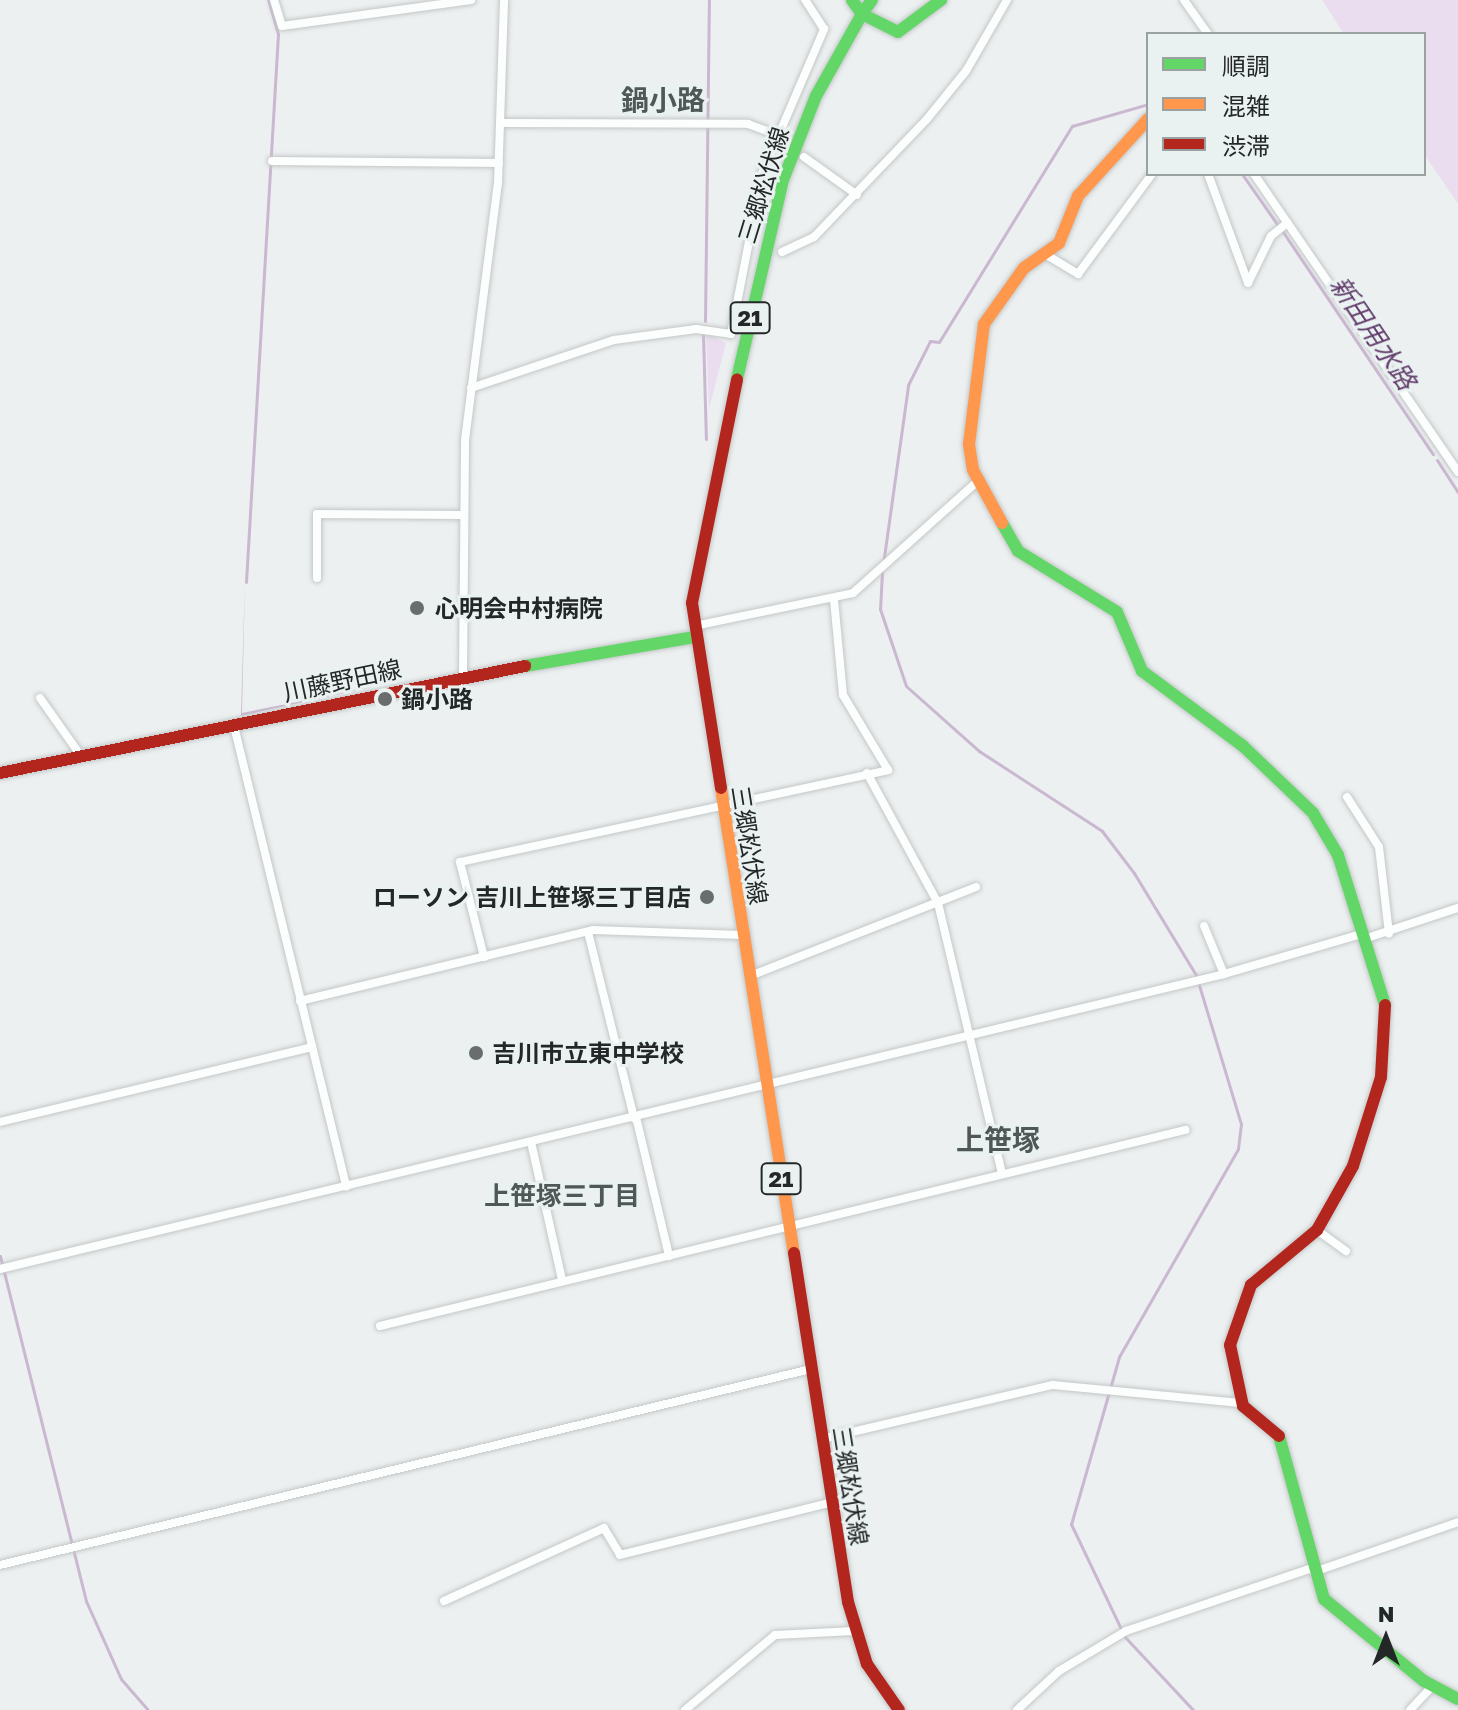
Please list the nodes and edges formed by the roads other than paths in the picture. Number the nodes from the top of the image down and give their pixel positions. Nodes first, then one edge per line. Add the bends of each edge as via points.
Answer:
1 (274, 0) edge
2 (471, 0) edge
3 (504, 0) edge
4 (805, 0) edge
5 (852, 0) edge
6 (872, 0) edge
7 (941, 0) edge
8 (1007, 0) edge
9 (1184, 0) edge
10 (862, 14) junction
11 (1207, 32) edge
12 (1146, 121) edge
13 (500, 123) junction
14 (774, 137) junction
15 (783, 145) dead end
16 (804, 157) dead end
17 (272, 161) dead end
18 (499, 163) junction
19 (1151, 176) edge
20 (1209, 176) edge
21 (1255, 176) edge
22 (857, 195) junction
23 (1287, 223) junction
24 (782, 252) dead end
25 (1045, 254) junction
26 (471, 388) junction
27 (1458, 472) edge
28 (978, 481) junction
29 (463, 515) junction
30 (317, 578) dead end
31 (834, 600) junction
32 (694, 632) junction
33 (463, 676) junction
34 (40, 698) dead end
35 (234, 726) junction
36 (81, 756) junction
37 (0, 773) edge
38 (867, 773) junction
39 (1347, 797) dead end
40 (720, 801) junction
41 (976, 887) dead end
42 (938, 903) junction
43 (1458, 908) edge
44 (1204, 926) dead end
45 (588, 932) junction
46 (1389, 933) junction
47 (742, 935) junction
48 (1363, 936) junction
49 (484, 957) junction
50 (1224, 974) junction
51 (749, 976) junction
52 (300, 1001) junction
53 (971, 1036) junction
54 (312, 1047) junction
55 (766, 1085) junction
56 (635, 1117) junction
57 (0, 1122) edge
58 (1185, 1130) dead end
59 (531, 1142) junction
60 (1002, 1174) junction
61 (346, 1187) junction
62 (789, 1228) junction
63 (1317, 1230) junction
64 (1343, 1249) dead end
65 (669, 1256) junction
66 (0, 1268) edge
67 (562, 1280) junction
68 (380, 1326) dead end
69 (811, 1369) junction
70 (1240, 1403) junction
71 (822, 1439) junction
72 (832, 1502) junction
73 (1458, 1522) edge
74 (0, 1565) edge
75 (1313, 1570) junction
76 (444, 1601) dead end
77 (854, 1631) junction
78 (1432, 1686) junction
79 (1458, 1699) edge
80 (685, 1710) edge
81 (899, 1710) edge
82 (1017, 1710) edge
83 (1410, 1710) edge

1 - 2 street via 282,26
3 - 13 street
4 - 14 street via 824,29
5 - 10 main road
6 - 10 main road
7 - 10 main road via 905,31
8 - 22 street via 958,83
9 - 11 street
10 - 32 main road, 三郷松伏線 / 21 via 816,96 783,180 694,566
12 - 25 main road via 1088,183 1068,231
13 - 14 street via 748,124
13 - 18 street
14 - 15 street
14 - 26 street via 731,334 696,329 614,340
16 - 22 street
17 - 18 street
18 - 26 street
19 - 25 street via 1078,274
20 - 23 street via 1248,283 1271,236
21 - 23 street
22 - 24 street via 802,247
23 - 27 street
25 - 28 main road via 1013,280 979,336 969,444
26 - 29 street
28 - 31 street via 870,583
28 - 48 main road via 1018,551 1117,612 1142,671 1243,746 1313,813 1338,855
29 - 30 street via 317,514
29 - 33 street
31 - 32 street
31 - 38 street via 843,695 888,770
32 - 33 main road, 川藤野田線
32 - 40 main road, 三郷松伏線 / 21
33 - 35 main road, 川藤野田線
34 - 36 street
35 - 36 main road, 川藤野田線
35 - 52 street
36 - 37 main road, 川藤野田線
38 - 40 street
38 - 42 street
39 - 46 street via 1379,847
40 - 47 main road, 三郷松伏線 / 21
40 - 49 street via 460,862
41 - 42 street
42 - 51 street
42 - 53 street
43 - 46 street
44 - 50 street
45 - 47 street
45 - 49 street
45 - 56 street
46 - 48 street
47 - 51 main road, 三郷松伏線 / 21
48 - 50 street
48 - 63 main road via 1387,1012 1381,1077 1353,1166
49 - 52 street
50 - 53 street
51 - 55 main road, 三郷松伏線 / 21
52 - 54 street
53 - 55 street
53 - 60 street
54 - 57 street
54 - 61 street
55 - 56 street
55 - 62 main road, 三郷松伏線 / 21
56 - 59 street
56 - 65 street
58 - 60 street
59 - 61 street
59 - 67 street
60 - 62 street
61 - 66 street
62 - 65 street
62 - 69 main road, 三郷松伏線 / 21
63 - 64 street
63 - 70 main road via 1251,1285 1230,1345
65 - 67 street
67 - 68 street
69 - 71 main road, 三郷松伏線 / 21
69 - 74 street
70 - 71 street via 1053,1385
70 - 75 main road via 1276,1429
71 - 72 main road, 三郷松伏線 / 21
72 - 76 street via 620,1555 604,1528
72 - 77 main road, 三郷松伏線 / 21
73 - 75 street via 1341,1565
75 - 78 main road via 1330,1605
75 - 82 street via 1126,1631 1059,1671
77 - 80 street via 775,1635
77 - 81 main road, 三郷松伏線 / 21
78 - 79 main road
78 - 83 street

